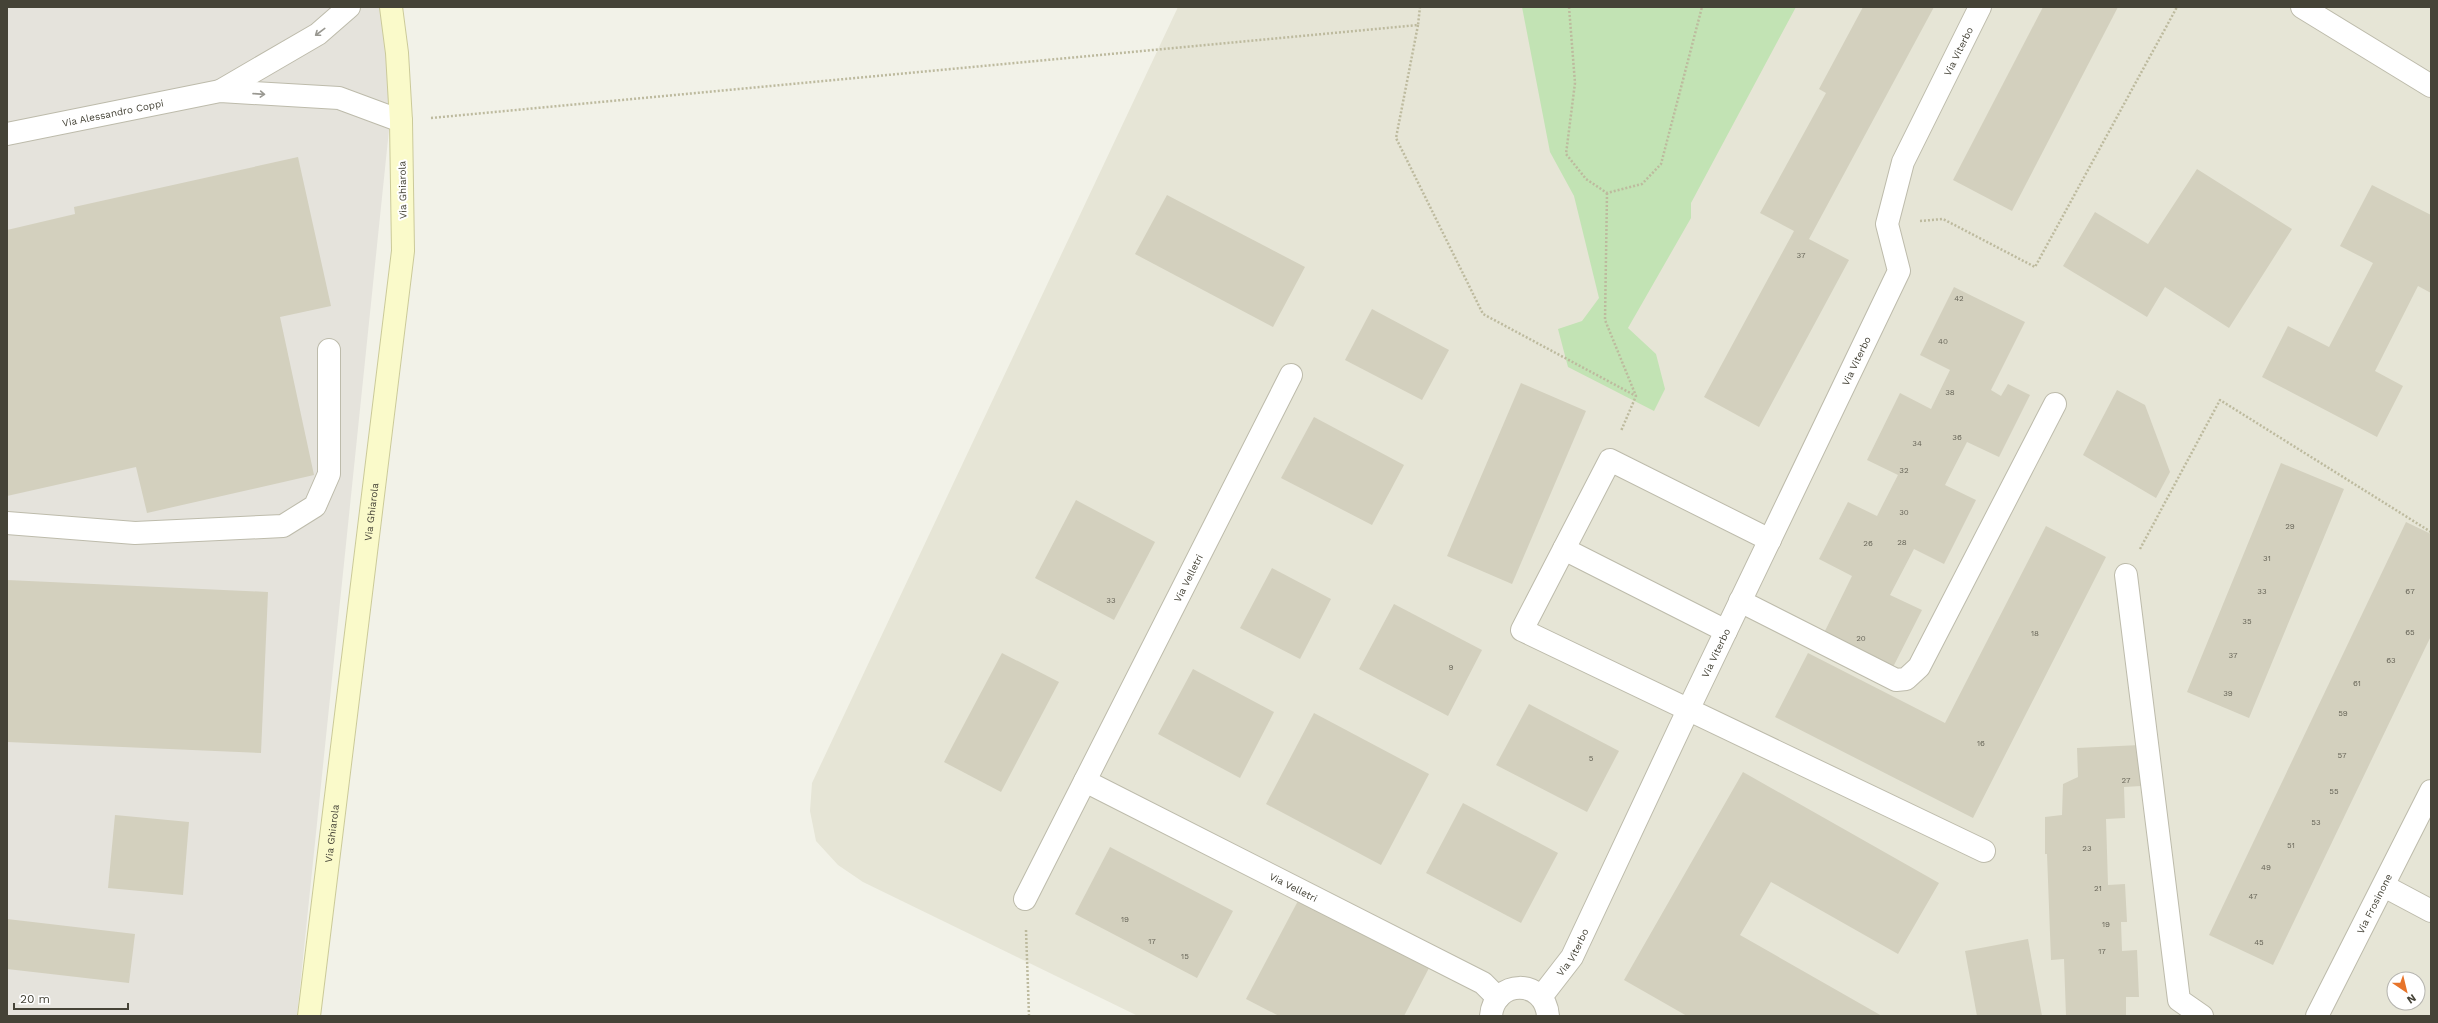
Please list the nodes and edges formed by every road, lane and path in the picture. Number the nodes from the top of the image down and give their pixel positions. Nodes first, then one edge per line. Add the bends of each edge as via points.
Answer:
1 (349, 7) edge
2 (391, 7) edge
3 (1420, 7) edge
4 (1569, 7) edge
5 (1702, 7) edge
6 (1980, 7) edge
7 (2177, 7) edge
8 (2302, 7) edge
9 (1418, 24) junction
10 (2431, 86) edge
11 (220, 91) junction
12 (401, 121) junction
13 (7, 134) edge
14 (1607, 193) junction
15 (1887, 224) junction
16 (329, 350) dead end
17 (1291, 375) dead end
18 (1636, 396) junction
19 (2055, 404) dead end
20 (1610, 460) junction
21 (7, 523) edge
22 (2431, 532) edge
23 (1770, 540) junction
24 (1564, 549) junction
25 (2126, 575) joint
26 (1740, 601) junction
27 (1726, 631) junction
28 (1689, 708) junction
29 (1085, 781) junction
30 (2431, 791) edge
31 (1984, 851) dead end
32 (2384, 886) junction
33 (1026, 899) joint
34 (2431, 911) edge
35 (1545, 1006) edge
36 (1494, 1007) edge
37 (309, 1016) edge
38 (1029, 1016) edge
39 (2202, 1016) edge
40 (2317, 1016) edge

1 -> 11 street, Via Alessandro Coppi via 318,34
2 - 12 street, Via Ghiarola
3 - 9 path
4 - 14 path via 1575,83 1566,154 1586,179
5 - 14 path via 1662,164 1642,184
6 - 15 street, Via Viterbo via 1903,162
7 - 15 path via 2035,267 1943,219
8 - 10 street
9 - 12 path
9 - 18 path via 1396,138 1483,314
11 -> 12 street, Via Alessandro Coppi via 339,98
11 - 13 street, Via Alessandro Coppi
12 - 37 street, Via Ghiarola via 403,251
14 - 18 path via 1605,320
15 - 23 street, Via Viterbo via 1899,271
16 - 21 street via 328,474 315,506 283,526 135,533
17 - 29 street, Via Velletri
18 - 20 path
19 - 26 street via 1919,667 1906,678 1896,680
20 - 23 street
20 - 24 street
22 - 25 path via 2220,400
23 - 26 street, Via Viterbo
24 - 27 street
24 - 28 street via 1522,630
25 - 39 street via 2179,1000
26 - 27 street, Via Viterbo
27 - 28 street, Via Viterbo
28 - 31 street
28 - 35 street, Via Viterbo via 1572,957
29 - 33 street, Via Velletri
29 - 36 street, Via Velletri via 1483,983
30 - 32 street, Via Frosinone
32 - 34 street
32 - 40 street, Via Frosinone
33 - 38 path
35 - 36 street, Via Viterbo via 1533,990 1518,987 1509,990

